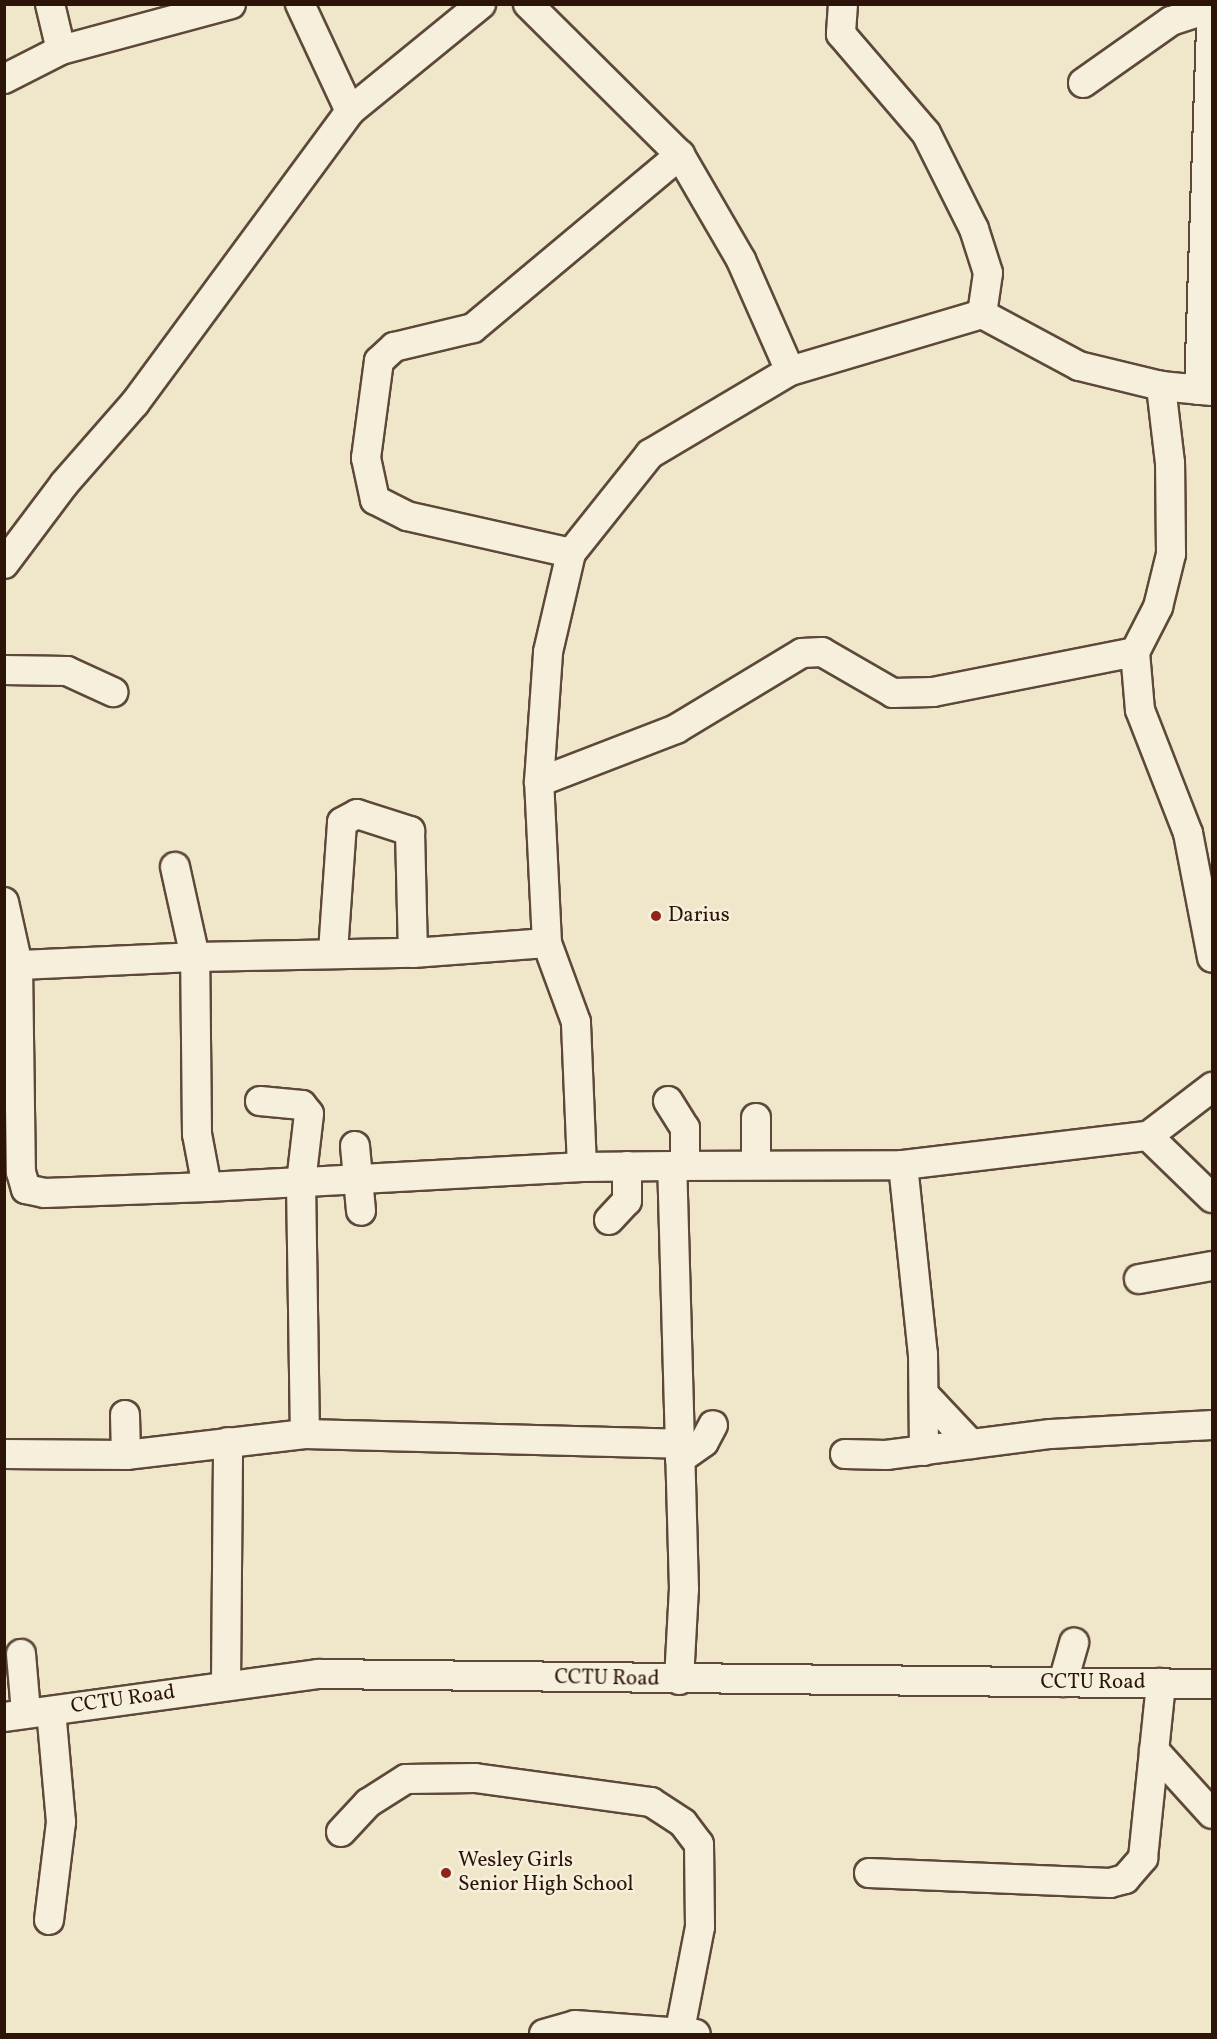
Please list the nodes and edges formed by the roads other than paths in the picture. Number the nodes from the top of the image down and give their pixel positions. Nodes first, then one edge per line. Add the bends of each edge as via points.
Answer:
1 (50, 4) edge
2 (231, 4) edge
3 (300, 4) edge
4 (481, 4) edge
5 (528, 4) edge
6 (843, 4) edge
7 (1212, 7) edge
8 (61, 50) junction
9 (4, 79) edge
10 (1083, 83) dead end
11 (350, 111) junction
12 (681, 155) junction
13 (982, 314) junction
14 (790, 371) junction
15 (1161, 386) junction
16 (1206, 390) edge
17 (571, 553) junction
18 (4, 564) edge
19 (1135, 652) junction
20 (4, 670) edge
21 (113, 692) dead end
22 (539, 782) junction
23 (175, 867) dead end
24 (4, 902) edge
25 (547, 943) junction
26 (333, 952) junction
27 (413, 953) junction
28 (195, 957) junction
29 (1212, 958) edge
30 (18, 964) junction
31 (1212, 1087) edge
32 (260, 1101) dead end
33 (668, 1101) dead end
34 (756, 1118) dead end
35 (1148, 1136) junction
36 (355, 1146) dead end
37 (756, 1163) junction
38 (903, 1165) junction
39 (627, 1166) junction
40 (679, 1166) junction
41 (582, 1167) junction
42 (358, 1180) junction
43 (301, 1182) junction
44 (207, 1187) junction
45 (1212, 1198) edge
46 (362, 1211) dead end
47 (609, 1220) dead end
48 (1212, 1266) edge
49 (1139, 1279) dead end
50 (924, 1394) junction
51 (125, 1415) dead end
52 (712, 1425) dead end
53 (1212, 1425) edge
54 (305, 1434) junction
55 (228, 1443) junction
56 (971, 1444) junction
57 (680, 1451) junction
58 (924, 1451) junction
59 (4, 1454) edge
60 (845, 1454) dead end
61 (126, 1455) junction
62 (1074, 1643) dead end
63 (21, 1654) dead end
64 (679, 1680) junction
65 (1063, 1682) junction
66 (1161, 1683) junction
67 (1212, 1684) edge
68 (226, 1685) junction
69 (27, 1714) edge
70 (1154, 1750) junction
71 (1212, 1814) edge
72 (341, 1832) dead end
73 (869, 1874) dead end
74 (50, 1920) dead end
75 (688, 2032) edge
76 (544, 2034) edge

1 - 8 street
2 - 8 street
3 - 11 street
4 - 11 street
5 - 12 street
6 - 13 street via 841,34 926,133 974,230 988,273
7 - 10 street via 1171,21
7 - 16 street
8 - 9 street
11 - 18 street via 135,403 64,484
12 - 14 street via 741,260
12 - 17 street via 473,328 394,347 379,361 366,458 375,500 407,516
13 - 14 street
13 - 15 street via 1079,366
14 - 17 street via 650,454
15 - 16 street
15 - 19 street via 1170,463 1171,554 1158,607
17 - 22 street via 548,652
19 - 22 street via 933,692 893,693 822,652 802,653 676,729
19 - 29 street via 1140,710 1188,833
20 - 21 street via 67,670
22 - 25 street
23 - 28 street
24 - 30 street
25 - 27 street
25 - 41 street via 576,1022
26 - 27 street
26 - 27 street via 342,822 357,814 410,831
26 - 28 street
28 - 30 street
28 - 44 street via 197,1134
30 - 44 street via 21,1172 26,1189 45,1193
31 - 35 street
32 - 43 street via 302,1105 309,1114
33 - 40 street via 685,1128
34 - 37 street
35 - 38 street
35 - 45 street
36 - 42 street
37 - 38 street
37 - 40 street
38 - 50 street
39 - 40 street
39 - 41 street
39 - 47 street via 627,1201
40 - 57 street
41 - 42 street
42 - 43 street
42 - 46 street
43 - 44 street
43 - 54 street
48 - 49 street
50 - 56 street
50 - 58 street
51 - 61 street
52 - 57 street via 704,1442
53 - 56 street
54 - 55 street
54 - 57 street
55 - 61 street
55 - 68 street
56 - 58 street
57 - 64 street via 684,1589
58 - 60 street
59 - 61 street
62 - 65 street
63 - 69 street
64 - 65 street, CCTU Road
64 - 68 street, CCTU Road via 318,1674
65 - 66 street, CCTU Road
66 - 67 street, CCTU Road
66 - 70 street
68 - 69 street, CCTU Road
69 - 74 street via 61,1822
70 - 71 street
70 - 73 street via 1143,1858 1125,1879 1110,1883
72 - 75 street via 368,1803 406,1779 475,1778 651,1802 684,1823 699,1844 700,1927
75 - 76 street via 575,2025

